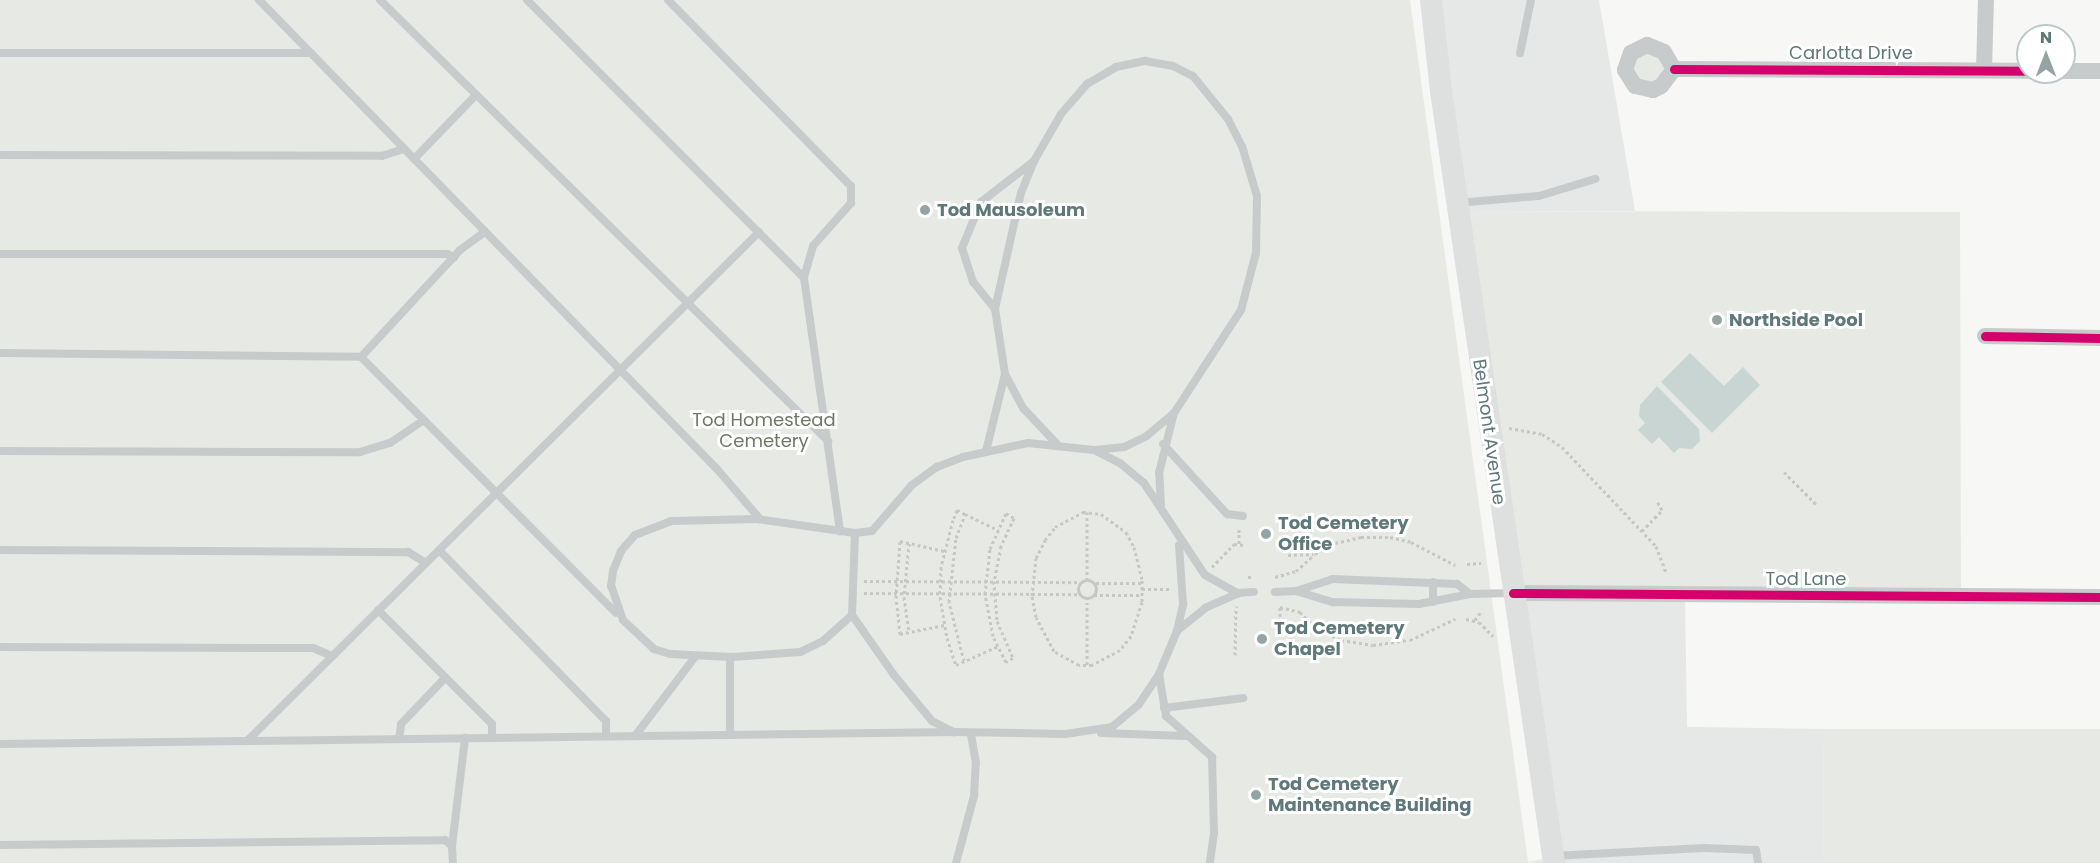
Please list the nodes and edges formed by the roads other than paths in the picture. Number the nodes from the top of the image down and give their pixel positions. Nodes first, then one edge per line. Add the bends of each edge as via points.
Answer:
1 (259, 0) edge
2 (380, 0) edge
3 (527, 0) edge
4 (668, 0) edge
5 (1431, 0) edge
6 (1531, 0) edge
7 (1986, 0) edge
8 (0, 53) edge
9 (311, 53) junction
10 (1520, 54) dead end
11 (1674, 69) dead end
12 (1984, 70) junction
13 (2016, 70) edge
14 (2076, 71) edge
15 (2100, 71) edge
16 (476, 95) junction
17 (404, 149) junction
18 (0, 155) edge
19 (414, 159) junction
20 (1034, 161) junction
21 (1596, 179) dead end
22 (1457, 203) junction
23 (485, 232) junction
24 (759, 232) junction
25 (0, 254) edge
26 (454, 257) junction
27 (804, 278) junction
28 (689, 304) junction
29 (995, 309) junction
30 (1985, 336) dead end
31 (2100, 338) edge
32 (0, 353) edge
33 (361, 357) junction
34 (620, 370) junction
35 (1005, 374) junction
36 (1174, 412) junction
37 (424, 420) junction
38 (828, 441) junction
39 (1057, 444) junction
40 (1163, 444) junction
41 (1094, 450) junction
42 (0, 451) edge
43 (986, 451) junction
44 (496, 493) junction
45 (1161, 506) junction
46 (760, 519) junction
47 (1243, 519) road end
48 (840, 531) junction
49 (855, 533) junction
50 (1177, 537) junction
51 (0, 550) edge
52 (439, 550) junction
53 (426, 563) junction
54 (1433, 582) junction
55 (1296, 591) junction
56 (1254, 592) dead end
57 (1275, 592) dead end
58 (1238, 593) junction
59 (1513, 593) junction
60 (1470, 594) junction
61 (2100, 597) edge
62 (1433, 602) junction
63 (378, 610) junction
64 (852, 615) junction
65 (623, 620) junction
66 (1177, 631) junction
67 (0, 647) edge
68 (332, 656) junction
69 (695, 657) junction
70 (730, 657) junction
71 (1159, 674) junction
72 (445, 678) junction
73 (1243, 698) dead end
74 (1164, 708) junction
75 (954, 732) junction
76 (1092, 733) junction
77 (971, 734) junction
78 (730, 735) junction
79 (606, 736) junction
80 (635, 736) junction
81 (1185, 736) junction
82 (465, 738) junction
83 (492, 738) junction
84 (399, 739) junction
85 (247, 741) junction
86 (0, 744) edge
87 (0, 845) edge
88 (452, 846) junction
89 (1553, 860) edge
90 (453, 863) edge
91 (956, 863) edge
92 (1210, 863) edge
93 (1758, 863) edge

1 - 9 lane
2 - 16 lane
3 - 24 lane
4 - 27 lane via 851,186 851,203 813,246
5 - 22 main road, Belmont Avenue
6 - 10 lane
7 - 12 street
8 - 9 lane
9 - 17 lane
11 - 12 street, Carlotta Drive
12 - 13 street, Carlotta Drive
14 - 15 street
16 - 19 lane
16 - 28 lane
17 - 18 lane via 382,156
17 - 19 lane
19 - 23 lane
20 - 29 lane via 1021,193
20 - 29 lane via 981,202 962,248 973,282
20 - 36 lane via 1061,114 1087,84 1116,68 1145,61 1173,66 1193,76 1228,119 1242,146 1257,196 1259,225 1253,273 1241,310
21 - 22 lane via 1539,196
22 - 59 main road, Belmont Avenue
23 - 26 lane
23 - 34 lane
24 - 27 lane
24 - 28 lane
25 - 26 lane
26 - 33 lane
27 - 38 lane
28 - 34 lane
28 - 38 lane
29 - 35 lane
30 - 31 street
32 - 33 lane
33 - 37 lane
34 - 44 lane
34 - 46 lane
35 - 39 lane via 1024,409
35 - 43 lane
36 - 40 lane
36 - 41 lane via 1147,436 1125,447
37 - 42 lane via 390,443 360,452
37 - 44 lane
38 - 48 lane
39 - 41 lane
39 - 43 lane via 1028,443
40 - 45 lane via 1159,473
40 - 47 lane via 1227,514
41 - 45 lane via 1120,463 1144,483
43 - 49 lane via 937,467 912,485 872,531
44 - 52 lane
44 - 65 lane
45 - 50 lane
46 - 48 lane
46 - 65 lane via 671,521 635,535 621,551 613,571 611,586
48 - 49 lane
49 - 64 lane
50 - 58 lane via 1205,575
50 - 66 lane via 1183,590
51 - 53 lane via 408,552
52 - 53 lane
52 - 79 lane via 606,721
53 - 63 lane
54 - 55 lane via 1332,579
54 - 60 lane via 1457,584
54 - 62 lane
55 - 57 lane
55 - 62 lane via 1333,602
56 - 58 lane
58 - 66 lane via 1205,608
59 - 60 lane
59 - 61 street, Tod Lane
59 - 89 main road, Belmont Avenue
60 - 62 lane
63 - 68 lane
63 - 72 lane
64 - 70 lane via 823,641 800,652
64 - 75 lane via 932,721
65 - 69 lane via 654,649
66 - 71 lane
67 - 68 lane via 313,648
68 - 85 lane
69 - 70 lane
69 - 80 lane
70 - 78 lane
71 - 74 lane
71 - 76 lane via 1127,718
72 - 83 lane via 492,724
72 - 84 lane via 401,724
73 - 74 lane
74 - 81 lane via 1166,716
75 - 77 lane
75 - 78 lane
76 - 77 lane
76 - 81 lane
77 - 91 lane via 976,763 974,796
78 - 80 lane
79 - 80 lane
79 - 83 lane
81 - 92 lane via 1212,757 1214,833
82 - 83 lane
82 - 84 lane
82 - 88 lane
84 - 85 lane
85 - 86 lane
87 - 88 lane via 445,840
88 - 90 lane
89 - 93 lane via 1725,849 1756,850

